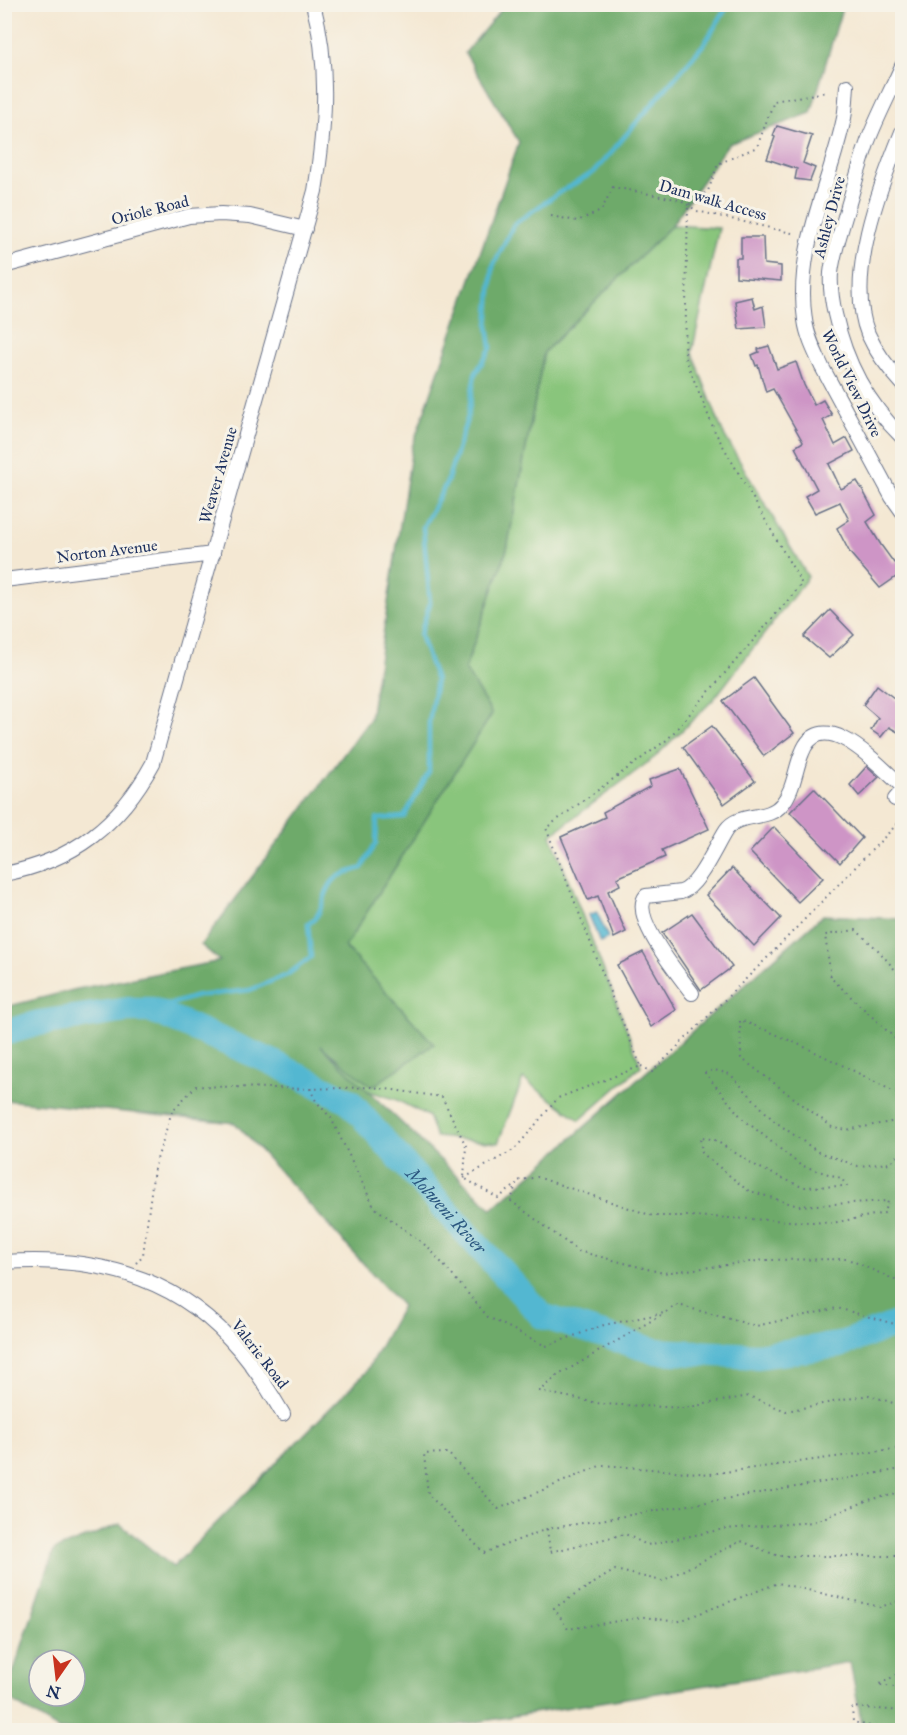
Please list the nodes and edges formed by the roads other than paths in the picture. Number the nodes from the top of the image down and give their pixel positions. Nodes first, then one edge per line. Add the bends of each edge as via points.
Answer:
1 (313, 4) edge
2 (903, 66) edge
3 (847, 86) dead end
4 (903, 132) edge
5 (305, 229) junction
6 (4, 266) edge
7 (903, 383) edge
8 (903, 437) edge
9 (903, 511) edge
10 (213, 554) junction
11 (4, 580) edge
12 (903, 786) edge
13 (4, 874) edge
14 (692, 993) dead end
15 (4, 1262) edge
16 (283, 1414) dead end

1 - 5 street, Weaver Avenue via 323,62 325,109 320,163
2 - 8 street, Ashley Drive via 857,173 831,275 836,320 848,360 878,410
3 - 9 street, World View Drive via 844,117 803,273 805,321 822,367
4 - 7 street via 884,177 860,279 869,336 884,362
5 - 6 street, Oriole Road via 250,216 189,216
5 - 10 street, Weaver Avenue
10 - 11 street, Norton Avenue
10 - 13 street, Weaver Avenue via 153,762 144,780 104,828 81,845 56,859
12 - 14 street via 850,742 834,734 815,735 806,743 781,806 739,819 728,827 686,890 646,896 641,904 645,920 658,947
15 - 16 street, Valerie Road via 72,1262 123,1272 179,1297 231,1340

